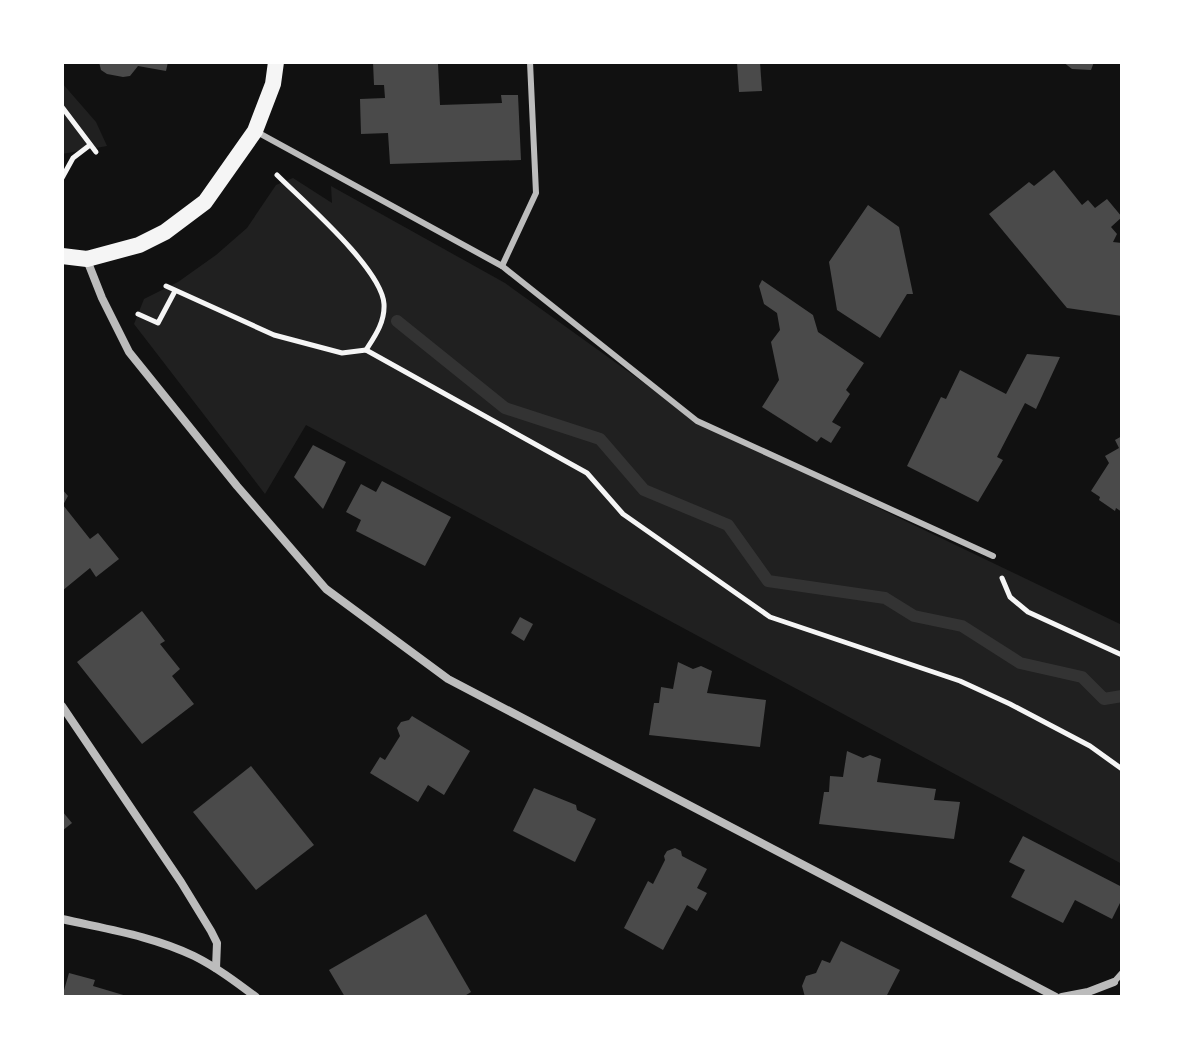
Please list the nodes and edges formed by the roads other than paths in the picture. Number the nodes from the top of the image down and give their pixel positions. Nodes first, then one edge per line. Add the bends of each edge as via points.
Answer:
1 (276, 62) edge
2 (530, 62) edge
3 (255, 131) junction
4 (62, 256) edge
5 (87, 259) junction
6 (502, 266) junction
7 (993, 556) road end
8 (62, 706) edge
9 (62, 919) edge
10 (216, 968) junction
11 (1122, 973) edge
12 (1114, 982) joint
13 (256, 997) edge
14 (1059, 997) edge

1 - 3 main road
2 - 6 lane via 536,193
3 - 5 main road via 205,202 139,245
3 - 6 lane
4 - 5 main road
5 - 14 street via 129,352 326,589 448,679
6 - 7 lane via 697,421
8 - 10 street via 211,931 217,943
9 - 10 street via 142,938
10 - 13 street
11 - 12 lane
12 - 14 street

